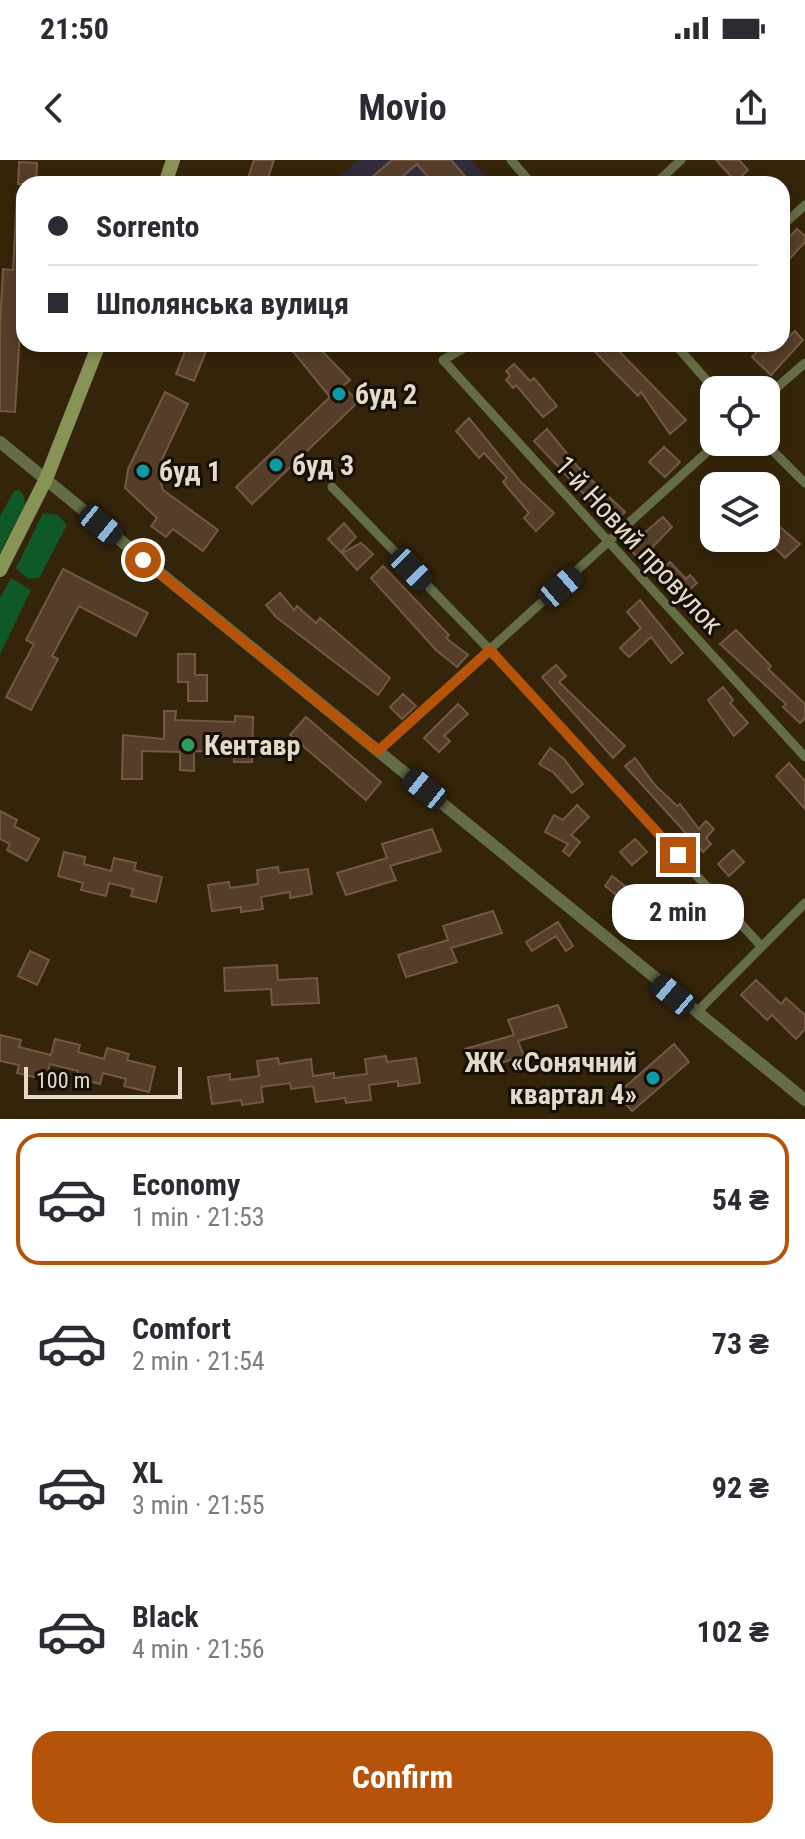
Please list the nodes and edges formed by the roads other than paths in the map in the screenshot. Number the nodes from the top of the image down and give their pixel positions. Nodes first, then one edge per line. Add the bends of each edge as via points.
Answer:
1 (511, 160) edge
2 (681, 160) edge
3 (525, 176) edge
4 (664, 176) edge
5 (805, 205) edge
6 (790, 219) edge
7 (96, 352) edge
8 (457, 352) edge
9 (682, 352) edge
10 (805, 363) edge
11 (703, 376) edge
12 (780, 385) edge
13 (0, 442) edge
14 (703, 456) edge
15 (778, 456) edge
16 (46, 479) junction
17 (805, 483) edge
18 (332, 487) dead end
19 (608, 545) junction
20 (0, 570) edge
21 (490, 650) junction
22 (378, 751) junction
23 (805, 757) edge
24 (805, 903) edge
25 (761, 946) junction
26 (697, 1012) junction
27 (805, 1100) edge

1 - 3 street
2 - 4 street
5 - 6 street
7 - 16 main road
8 - 19 street, 1-й Новий провулок via 443,360
9 - 11 street
10 - 12 street
13 - 16 street
14 - 19 street
15 - 17 street
16 - 20 main road
16 - 22 street
18 - 21 street
19 - 21 street
19 - 23 street, 1-й Новий провулок
21 - 22 street
21 - 25 street
22 - 26 street
24 - 25 street
25 - 26 street
26 - 27 street

